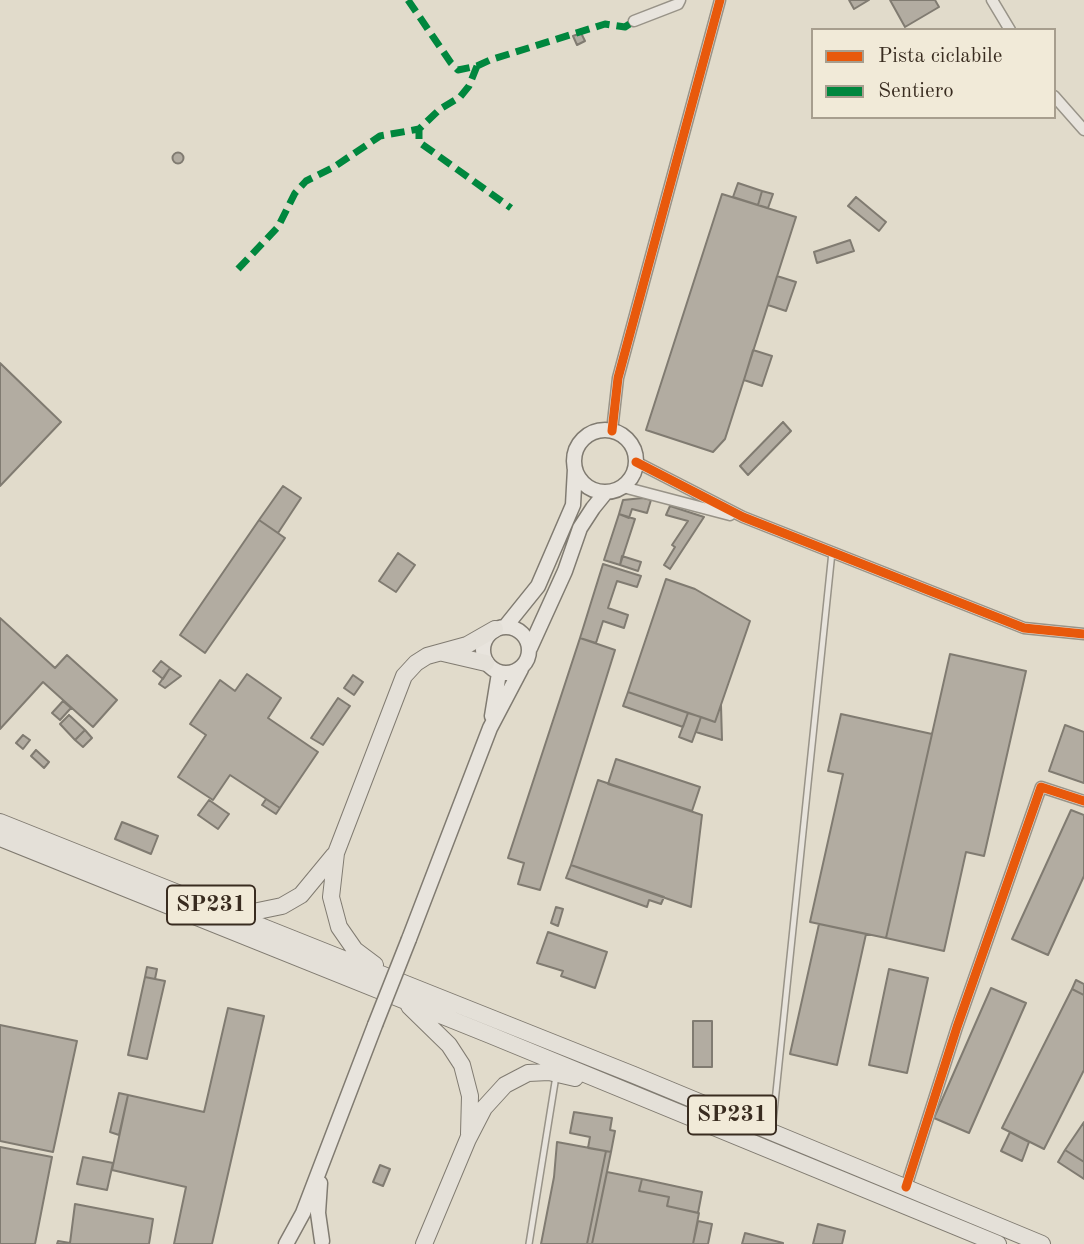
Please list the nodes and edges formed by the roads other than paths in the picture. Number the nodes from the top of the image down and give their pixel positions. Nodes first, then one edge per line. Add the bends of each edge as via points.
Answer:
1 (680, 0) edge
2 (720, 0) edge
3 (992, 0) edge
4 (634, 21) dead end
5 (1009, 28) edge
6 (1056, 98) edge
7 (1084, 130) edge
8 (612, 431) junction
9 (636, 462) junction
10 (575, 470) junction
11 (623, 487) junction
12 (606, 492) junction
13 (743, 517) junction
14 (832, 552) junction
15 (500, 628) junction
16 (1084, 634) edge
17 (530, 648) junction
18 (441, 653) junction
19 (492, 668) junction
20 (521, 669) junction
21 (490, 728) junction
22 (1084, 801) edge
23 (0, 822) edge
24 (0, 838) edge
25 (336, 853) junction
26 (199, 901) junction
27 (421, 990) junction
28 (402, 999) junction
29 (556, 1073) junction
30 (631, 1093) junction
31 (772, 1132) junction
32 (468, 1139) junction
33 (320, 1170) junction
34 (906, 1187) junction
35 (323, 1242) edge
36 (288, 1243) edge
37 (424, 1244) edge
38 (530, 1244) edge
39 (999, 1244) edge
40 (1042, 1244) edge

1 - 4 street
2 - 8 street via 618,378
3 - 5 street
6 - 7 street
8 - 9 main road via 629,442
8 - 10 main road via 583,440
9 - 11 main road
9 - 13 street
10 - 12 main road via 587,486
10 - 15 main road via 573,505 538,586
11 - 12 main road
11 - 13 street
12 - 17 main road via 580,528
13 - 14 street
14 - 16 street via 1024,628
14 - 31 lane
15 - 17 main road via 522,633
15 - 18 main road
15 - 19 main road via 485,640 483,648
17 - 20 main road
18 - 19 main road
18 - 25 main road via 427,656 404,676
19 - 20 main road via 514,673
19 - 21 main road
20 - 21 main road
21 - 33 main road, bridge
22 - 34 street via 1041,787
23 - 26 main road, SP231
24 - 28 main road, SP231
25 - 26 main road via 301,895 282,906 253,912
25 - 27 main road via 331,897 339,926 355,950 370,962
26 - 27 main road, SP231
27 - 31 main road, SP231
28 - 30 main road, SP231
28 - 32 main road via 449,1045 461,1065 470,1096
29 - 30 main road
29 - 32 main road via 528,1073 505,1085 484,1108
29 - 38 lane
30 - 39 main road, SP231
31 - 34 main road, SP231
32 - 37 main road
33 - 35 main road via 318,1213
33 - 36 main road
34 - 40 main road, SP231
35 - 36 main road via 305,1236

